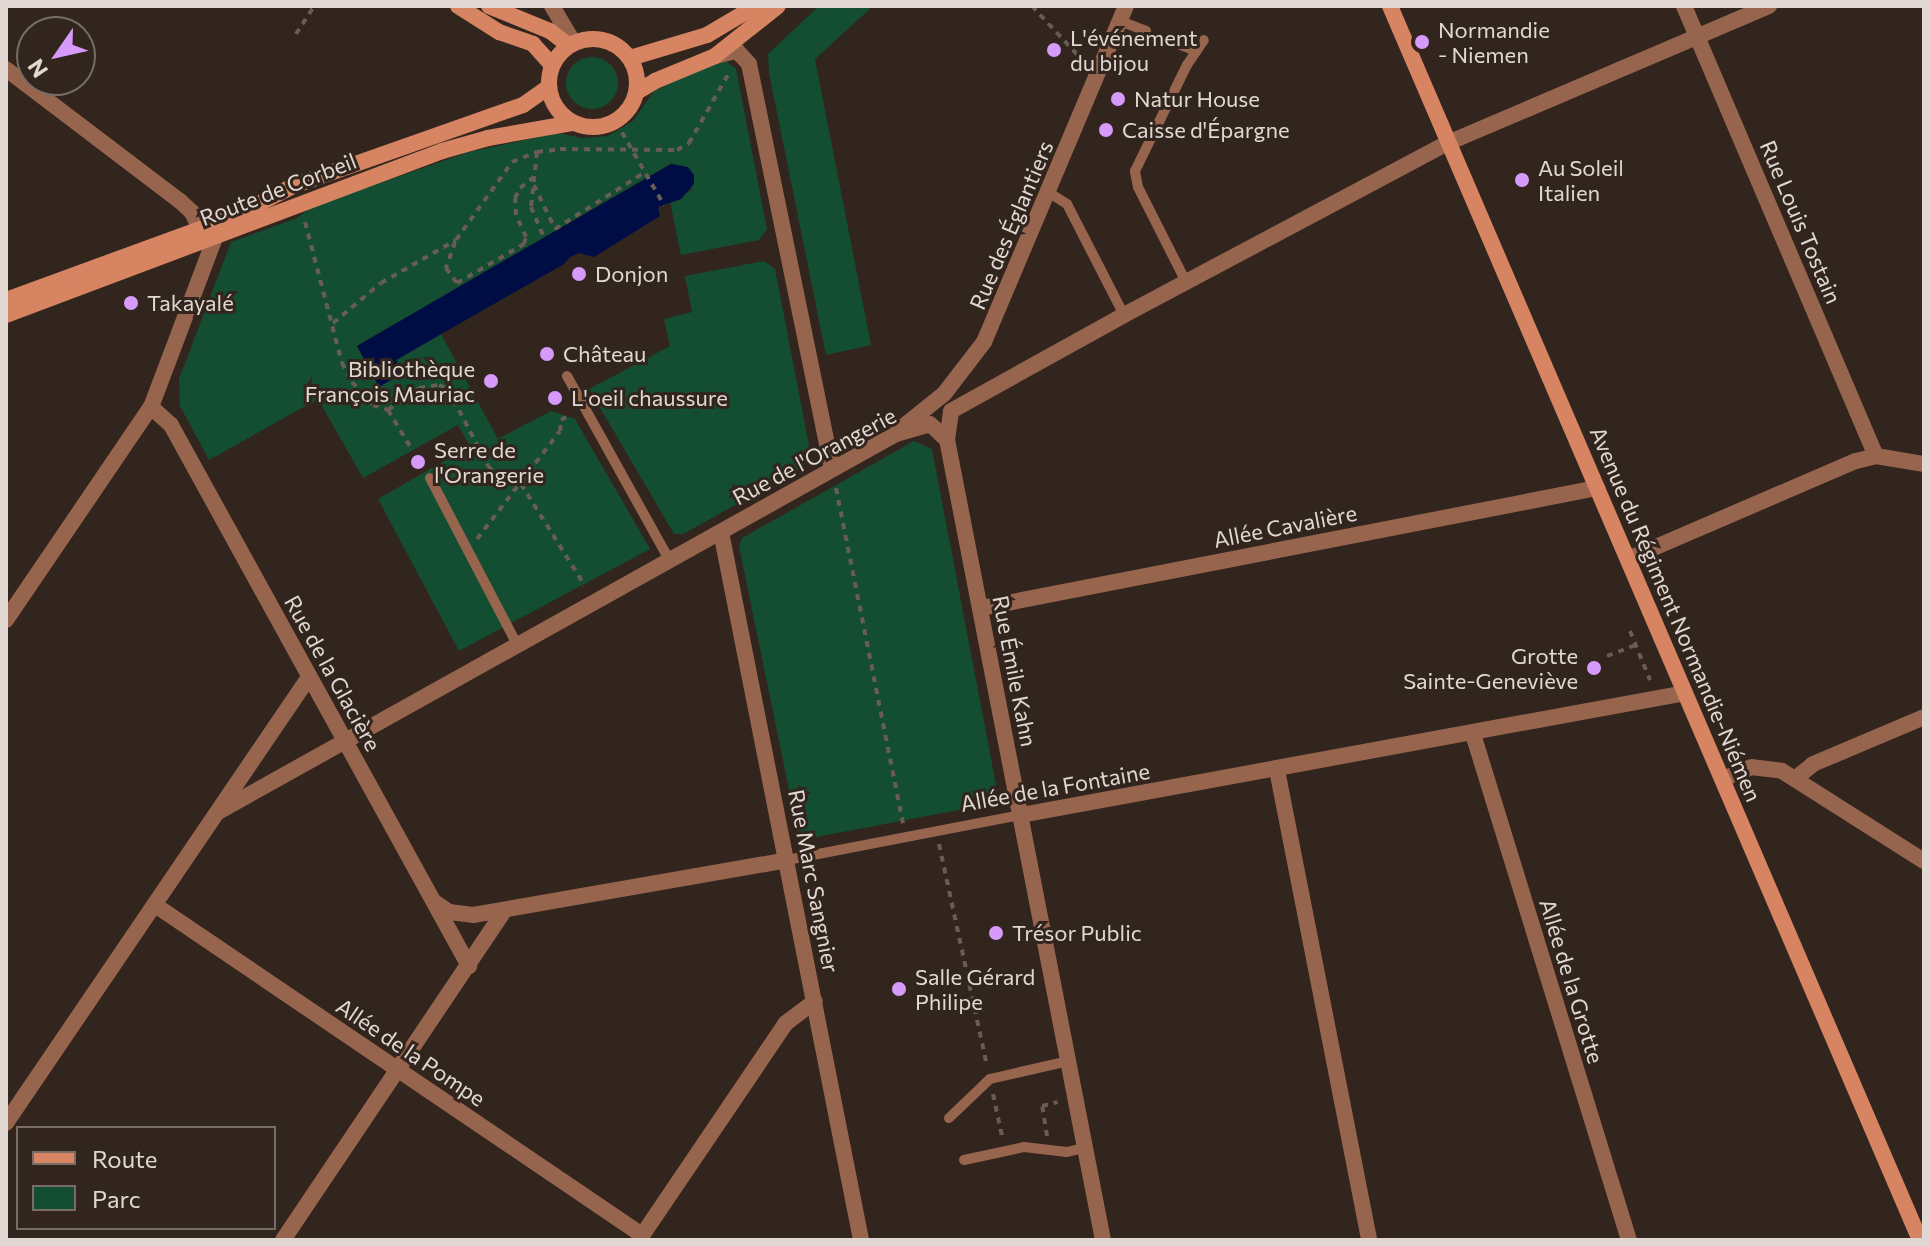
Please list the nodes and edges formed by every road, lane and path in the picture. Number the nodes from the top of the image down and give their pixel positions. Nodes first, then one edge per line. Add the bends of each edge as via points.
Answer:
1 (314, 6) edge
2 (458, 6) edge
3 (489, 6) edge
4 (552, 6) edge
5 (756, 6) edge
6 (778, 6) edge
7 (1032, 6) edge
8 (1390, 6) edge
9 (1684, 6) edge
10 (1769, 6) edge
11 (1123, 13) edge
12 (1146, 31) dead end
13 (296, 34) dead end
14 (1698, 37) junction
15 (1204, 40) dead end
16 (1173, 42) dead end
17 (572, 44) junction
18 (1196, 51) junction
19 (715, 56) junction
20 (630, 58) junction
21 (749, 64) junction
22 (552, 65) junction
23 (6, 69) edge
24 (1097, 77) junction
25 (549, 87) junction
26 (637, 92) junction
27 (616, 122) junction
28 (572, 123) junction
29 (1450, 142) junction
30 (634, 151) junction
31 (537, 152) junction
32 (536, 175) junction
33 (647, 175) junction
34 (534, 185) junction
35 (1048, 192) junction
36 (300, 205) junction
37 (664, 205) dead end
38 (207, 234) junction
39 (543, 235) dead end
40 (456, 240) junction
41 (1186, 282) junction
42 (6, 300) edge
43 (6, 315) edge
44 (1124, 315) junction
45 (333, 323) junction
46 (965, 371) junction
47 (567, 376) dead end
48 (984, 391) junction
49 (584, 406) junction
50 (151, 407) junction
51 (388, 410) junction
52 (896, 434) junction
53 (947, 440) junction
54 (411, 448) dead end
55 (1876, 456) junction
56 (1924, 464) edge
57 (832, 469) junction
58 (430, 478) dead end
59 (521, 484) junction
60 (1597, 488) junction
61 (721, 532) junction
62 (468, 551) junction
63 (1628, 559) junction
64 (670, 561) junction
65 (595, 602) junction
66 (981, 608) junction
67 (6, 620) edge
68 (1630, 631) dead end
69 (1635, 645) junction
70 (518, 646) junction
71 (1607, 656) dead end
72 (309, 677) junction
73 (1650, 680) dead end
74 (1685, 693) junction
75 (1924, 717) edge
76 (1473, 734) junction
77 (346, 742) junction
78 (1277, 770) junction
79 (1796, 778) junction
80 (1723, 779) junction
81 (218, 812) junction
82 (1021, 815) junction
83 (936, 830) junction
84 (905, 835) junction
85 (787, 860) junction
86 (1924, 861) edge
87 (435, 902) junction
88 (155, 905) junction
89 (505, 910) junction
90 (469, 966) junction
91 (815, 1001) junction
92 (1068, 1061) junction
93 (399, 1070) junction
94 (990, 1079) junction
95 (1063, 1101) dead end
96 (949, 1118) dead end
97 (6, 1123) edge
98 (1085, 1148) junction
99 (1005, 1150) junction
100 (1050, 1150) junction
101 (964, 1160) dead end
102 (641, 1238) edge
103 (283, 1240) edge
104 (861, 1240) edge
105 (1103, 1240) edge
106 (1369, 1240) edge
107 (1629, 1240) edge
108 (1920, 1240) edge

1 - 13 path
2 - 22 main road via 499,32 533,44
3 - 17 main road
4 - 17 street
5 - 20 main road via 707,35
6 - 19 main road
7 - 24 path
8 - 29 main road, Avenue du Régiment Normandie-Niémen
9 - 14 street, Rue Louis Tostain
10 - 14 street
11 - 12 lane
11 - 24 street, Rue des Églantiers
14 - 29 street
14 - 55 street, Rue Louis Tostain
15 - 18 lane
16 - 18 lane
17 - 20 main road via 605,40
17 - 22 main road
18 - 41 lane via 1135,171
19 - 21 street via 737,51
19 - 26 main road
20 - 26 main road
21 - 30 path via 734,65 689,143 669,152
21 - 57 street
22 - 25 main road
23 - 38 street via 180,201
24 - 35 street, Rue des Églantiers
25 - 28 main road via 560,114
25 - 38 main road, Route de Corbeil via 523,105 293,186
26 - 27 main road
27 - 28 main road via 594,128
27 - 30 path
28 - 36 main road, Route de Corbeil via 442,151
29 - 41 street
29 - 60 main road, Avenue du Régiment Normandie-Niémen
30 - 31 path
30 - 33 path
31 - 32 path
31 - 40 path via 505,169
32 - 34 path
32 - 40 path via 515,198 524,244 457,283 446,268
33 - 34 path via 555,229
33 - 37 path
34 - 39 path via 531,207
35 - 44 lane via 1067,204
35 - 46 street, Rue des Églantiers via 995,321
36 - 38 main road, Route de Corbeil
36 - 45 path
38 - 42 main road, Route de Corbeil
38 - 43 main road, Route de Corbeil
38 - 50 street
40 - 45 path via 381,283
41 - 44 street
44 - 48 street
45 - 51 path via 352,382 373,405
46 - 48 street
46 - 52 street, Rue des Églantiers
47 - 49 lane
48 - 53 street via 951,411
49 - 59 path via 561,420 560,431
49 - 64 lane
50 - 67 street
50 - 72 street, Rue de la Glacière via 171,425
51 - 54 path
51 - 59 path via 419,388 448,389 495,475
52 - 53 street, Rue de l'Orangerie via 930,424
52 - 57 street, Rue de l'Orangerie
53 - 66 street, Rue Émile Kahn
55 - 56 street
55 - 63 street
57 - 61 street, Rue de l'Orangerie
57 - 84 path
58 - 62 lane
59 - 62 path
59 - 65 path
60 - 63 main road, Avenue du Régiment Normandie-Niémen
60 - 66 street, Allée Cavalière
61 - 64 street, Rue de l'Orangerie
61 - 85 street, Rue Marc Sangnier
62 - 70 lane
63 - 74 main road, Avenue du Régiment Normandie-Niémen
64 - 65 street, Rue de l'Orangerie
65 - 70 street, Rue de l'Orangerie
66 - 82 street, Rue Émile Kahn
68 - 69 path
69 - 71 path
69 - 73 path
70 - 77 street, Rue de l'Orangerie
72 - 77 street, Rue de la Glacière
72 - 81 street
74 - 76 street, Allée de la Fontaine
74 - 80 main road, Avenue du Régiment Normandie-Niémen
75 - 79 street via 1813,764
76 - 78 street, Allée de la Fontaine
76 - 107 street, Allée de la Grotte
77 - 81 street, Rue de l'Orangerie
77 - 87 street, Rue de la Glacière
78 - 82 street, Allée de la Fontaine
78 - 106 street
79 - 80 street via 1751,767
79 - 86 street
80 - 108 main road, Avenue du Régiment Normandie-Niémen
81 - 88 street
82 - 83 lane, Allée de la Fontaine
82 - 92 street, Rue Émile Kahn
83 - 84 lane, Allée de la Fontaine
83 - 94 path
84 - 85 lane, Allée de la Fontaine
85 - 89 street, Allée de la Fontaine
85 - 91 street, Rue Marc Sangnier
87 - 89 street, Allée de la Fontaine via 460,915
87 - 90 street, Rue de la Glacière
88 - 93 street, Allée de la Pompe
88 - 97 street
89 - 90 street
90 - 93 street
91 - 102 street via 786,1023
91 - 104 street, Rue Marc Sangnier
92 - 94 lane
92 - 98 street, Rue Émile Kahn
93 - 102 street, Allée de la Pompe
93 - 103 street
94 - 96 lane
94 - 99 path
95 - 100 path via 1042,1106
98 - 100 lane
98 - 105 street, Rue Émile Kahn
99 - 100 lane
99 - 101 lane

